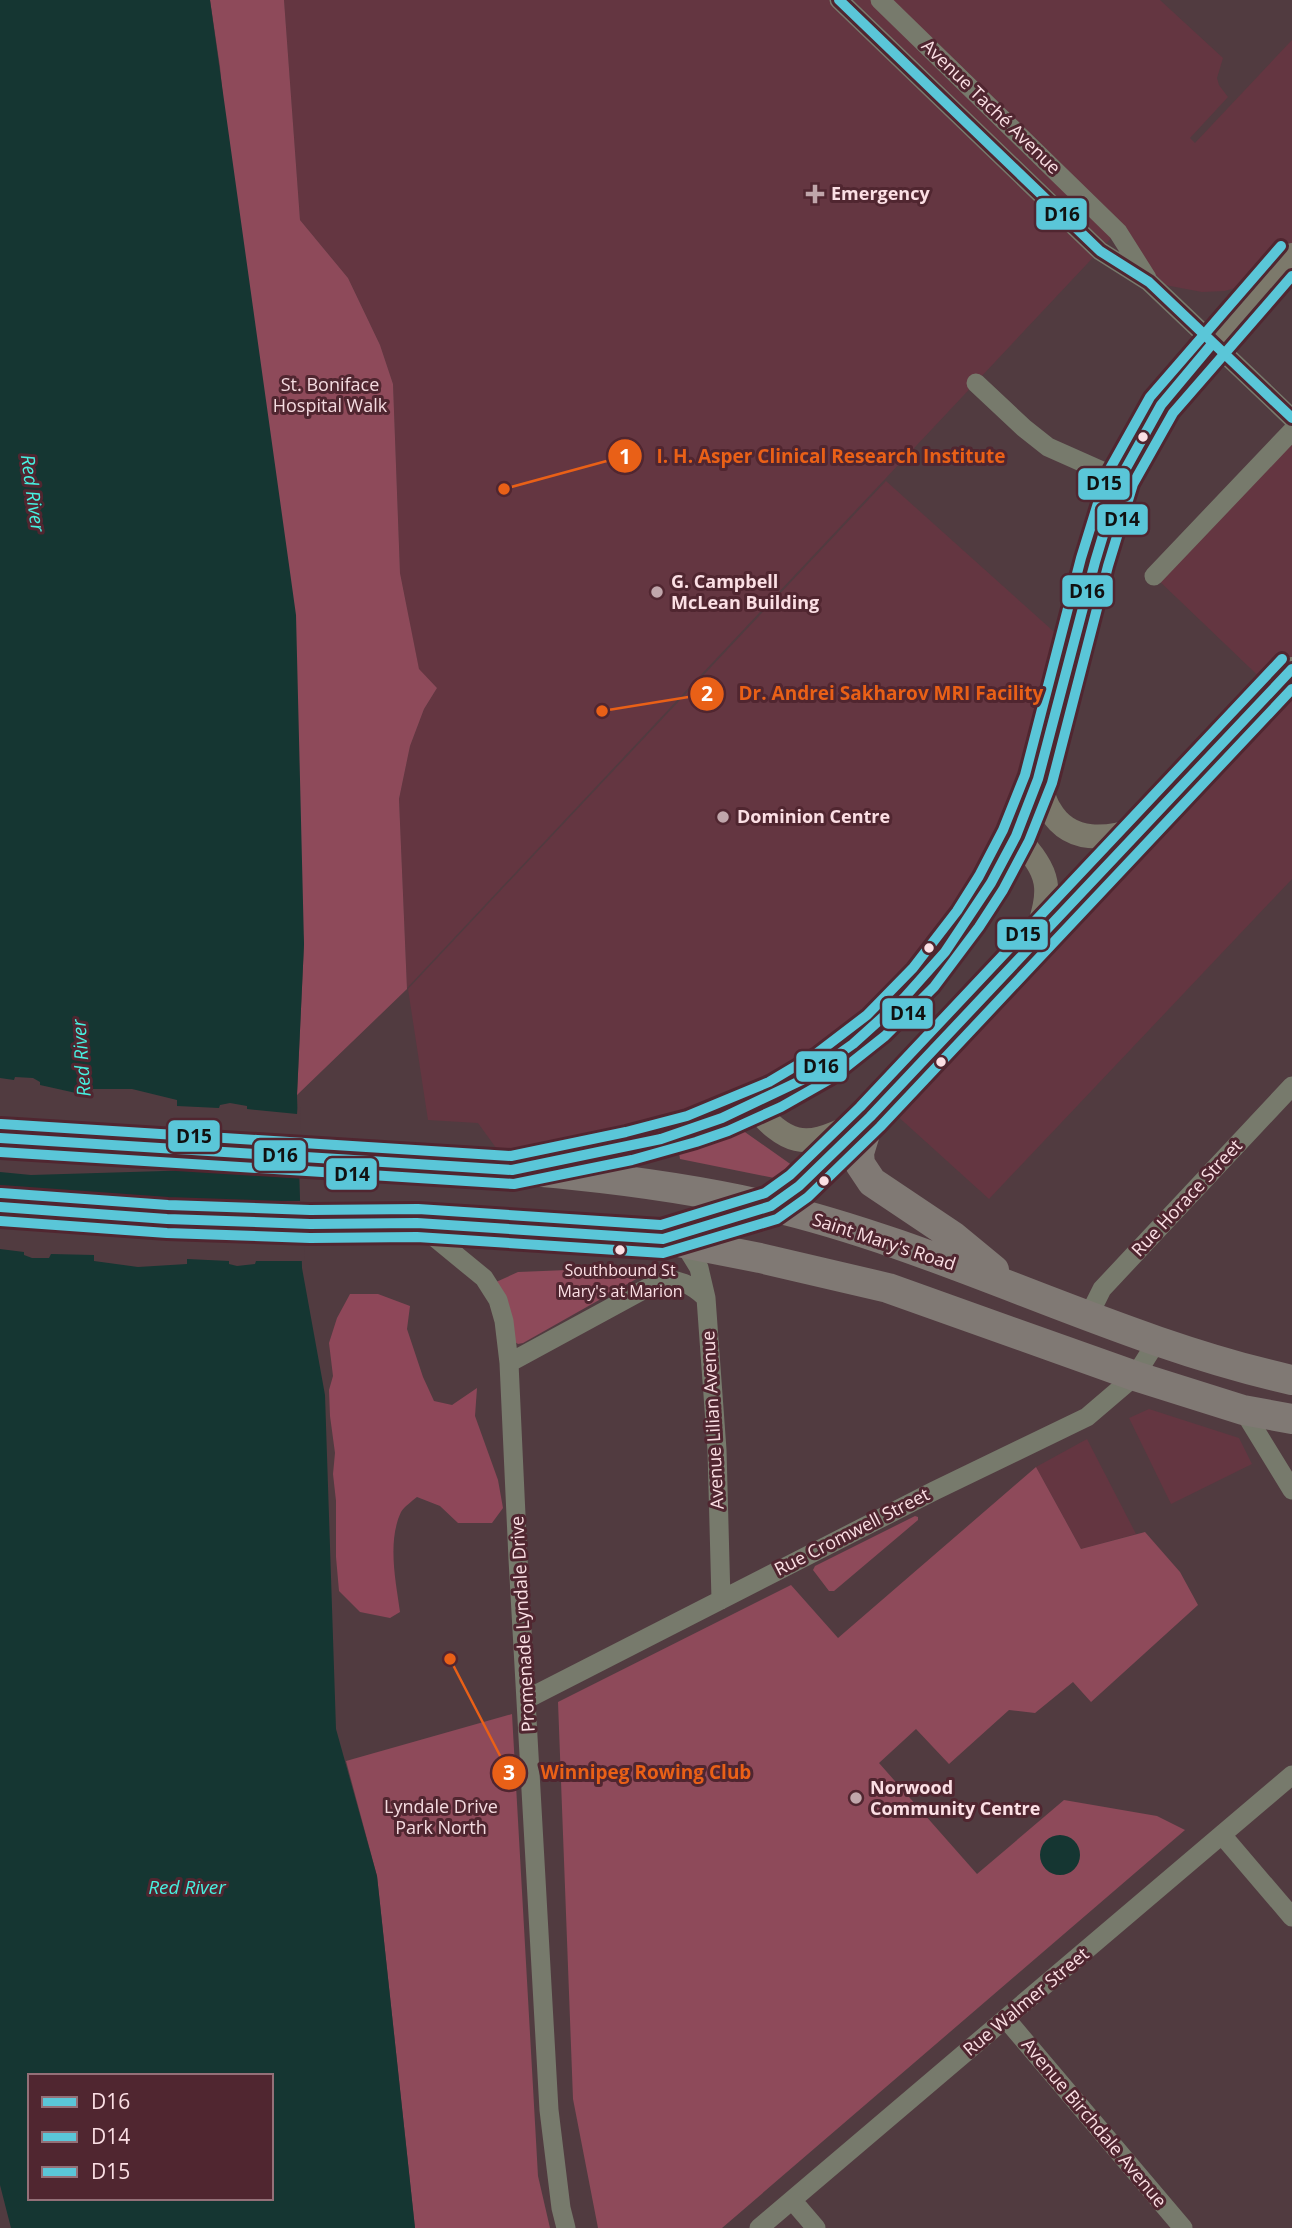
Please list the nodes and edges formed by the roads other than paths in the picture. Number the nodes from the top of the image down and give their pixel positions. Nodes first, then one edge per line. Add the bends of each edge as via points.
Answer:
1 (839, 0) edge
2 (880, 0) edge
3 (1003, 117) junction
4 (982, 139) junction
5 (1292, 255) edge
6 (1149, 282) junction
7 (1212, 344) junction
8 (976, 383) dead end
9 (1292, 418) edge
10 (1292, 431) edge
11 (1120, 479) junction
12 (1154, 576) dead end
13 (1292, 669) edge
14 (1038, 779) junction
15 (1145, 827) junction
16 (1016, 836) junction
17 (1034, 941) junction
18 (1292, 1086) edge
19 (752, 1105) junction
20 (870, 1117) junction
21 (0, 1138) edge
22 (512, 1170) junction
23 (771, 1206) junction
24 (0, 1207) edge
25 (417, 1223) junction
26 (674, 1242) junction
27 (936, 1257) junction
28 (1013, 1286) junction
29 (888, 1289) junction
30 (706, 1298) junction
31 (1089, 1315) junction
32 (1157, 1341) junction
33 (509, 1363) junction
34 (1135, 1376) junction
35 (1292, 1380) edge
36 (1243, 1410) junction
37 (1292, 1419) edge
38 (1292, 1490) edge
39 (721, 1600) junction
40 (527, 1699) junction
41 (1292, 1775) edge
42 (1222, 1835) junction
43 (1292, 1917) edge
44 (1006, 2019) junction
45 (792, 2200) junction
46 (566, 2228) edge
47 (759, 2228) edge
48 (816, 2228) edge
49 (1183, 2228) edge

1 - 4 street, Avenue Taché Avenue
2 - 3 street, Avenue Taché Avenue
3 - 4 street
3 - 6 street, Avenue Taché Avenue via 1118,232
4 - 6 street, Avenue Taché Avenue via 1100,250
5 - 7 main road
6 - 7 street, Avenue Taché Avenue
7 - 9 street, Avenue Taché Avenue
7 - 11 main road via 1161,405
8 - 11 street via 1048,447
10 - 12 street
11 - 14 main road
13 - 15 main road
14 - 15 main road via 1049,809 1074,832 1102,838
14 - 16 main road
15 - 17 main road
16 - 17 main road via 1036,858 1046,880 1044,912
16 - 19 main road via 968,919 904,998 824,1066
17 - 20 main road
18 - 31 street, Rue Horace Street via 1101,1289
19 - 20 main road via 778,1132 804,1140 826,1139
19 - 22 main road via 661,1139
20 - 23 main road via 799,1186
20 - 28 highway via 859,1153 860,1164 872,1182 954,1237
21 - 22 highway, Saint Mary's Road
22 - 23 highway, Saint Mary's Road via 667,1185
23 - 26 main road
23 - 27 highway, Saint Mary's Road
24 - 25 highway via 167,1219
25 - 26 highway
25 - 33 street, Promenade Lyndale Drive via 489,1284 501,1307
26 - 29 highway
26 - 30 street, Avenue Lilian Avenue via 699,1268
27 - 28 highway, Saint Mary's Road
27 - 29 highway
28 - 31 highway, Saint Mary's Road
29 - 34 highway
30 - 33 street via 683,1282 658,1282
30 - 39 street, Avenue Lilian Avenue
31 - 32 highway, Saint Mary's Road
32 - 34 street, Rue Cromwell Street
32 - 35 highway, Saint Mary's Road
33 - 40 street, Promenade Lyndale Drive
34 - 36 highway
34 - 39 street, Rue Cromwell Street via 1087,1417
36 - 37 highway
36 - 38 street
39 - 40 street, Rue Cromwell Street
40 - 46 street, Promenade Lyndale Drive via 549,2110
41 - 42 street, Rue Walmer Street
42 - 43 street
42 - 44 street, Rue Walmer Street
44 - 45 street, Rue Walmer Street
44 - 49 street, Avenue Birchdale Avenue
45 - 47 street, Rue Walmer Street
45 - 48 street

